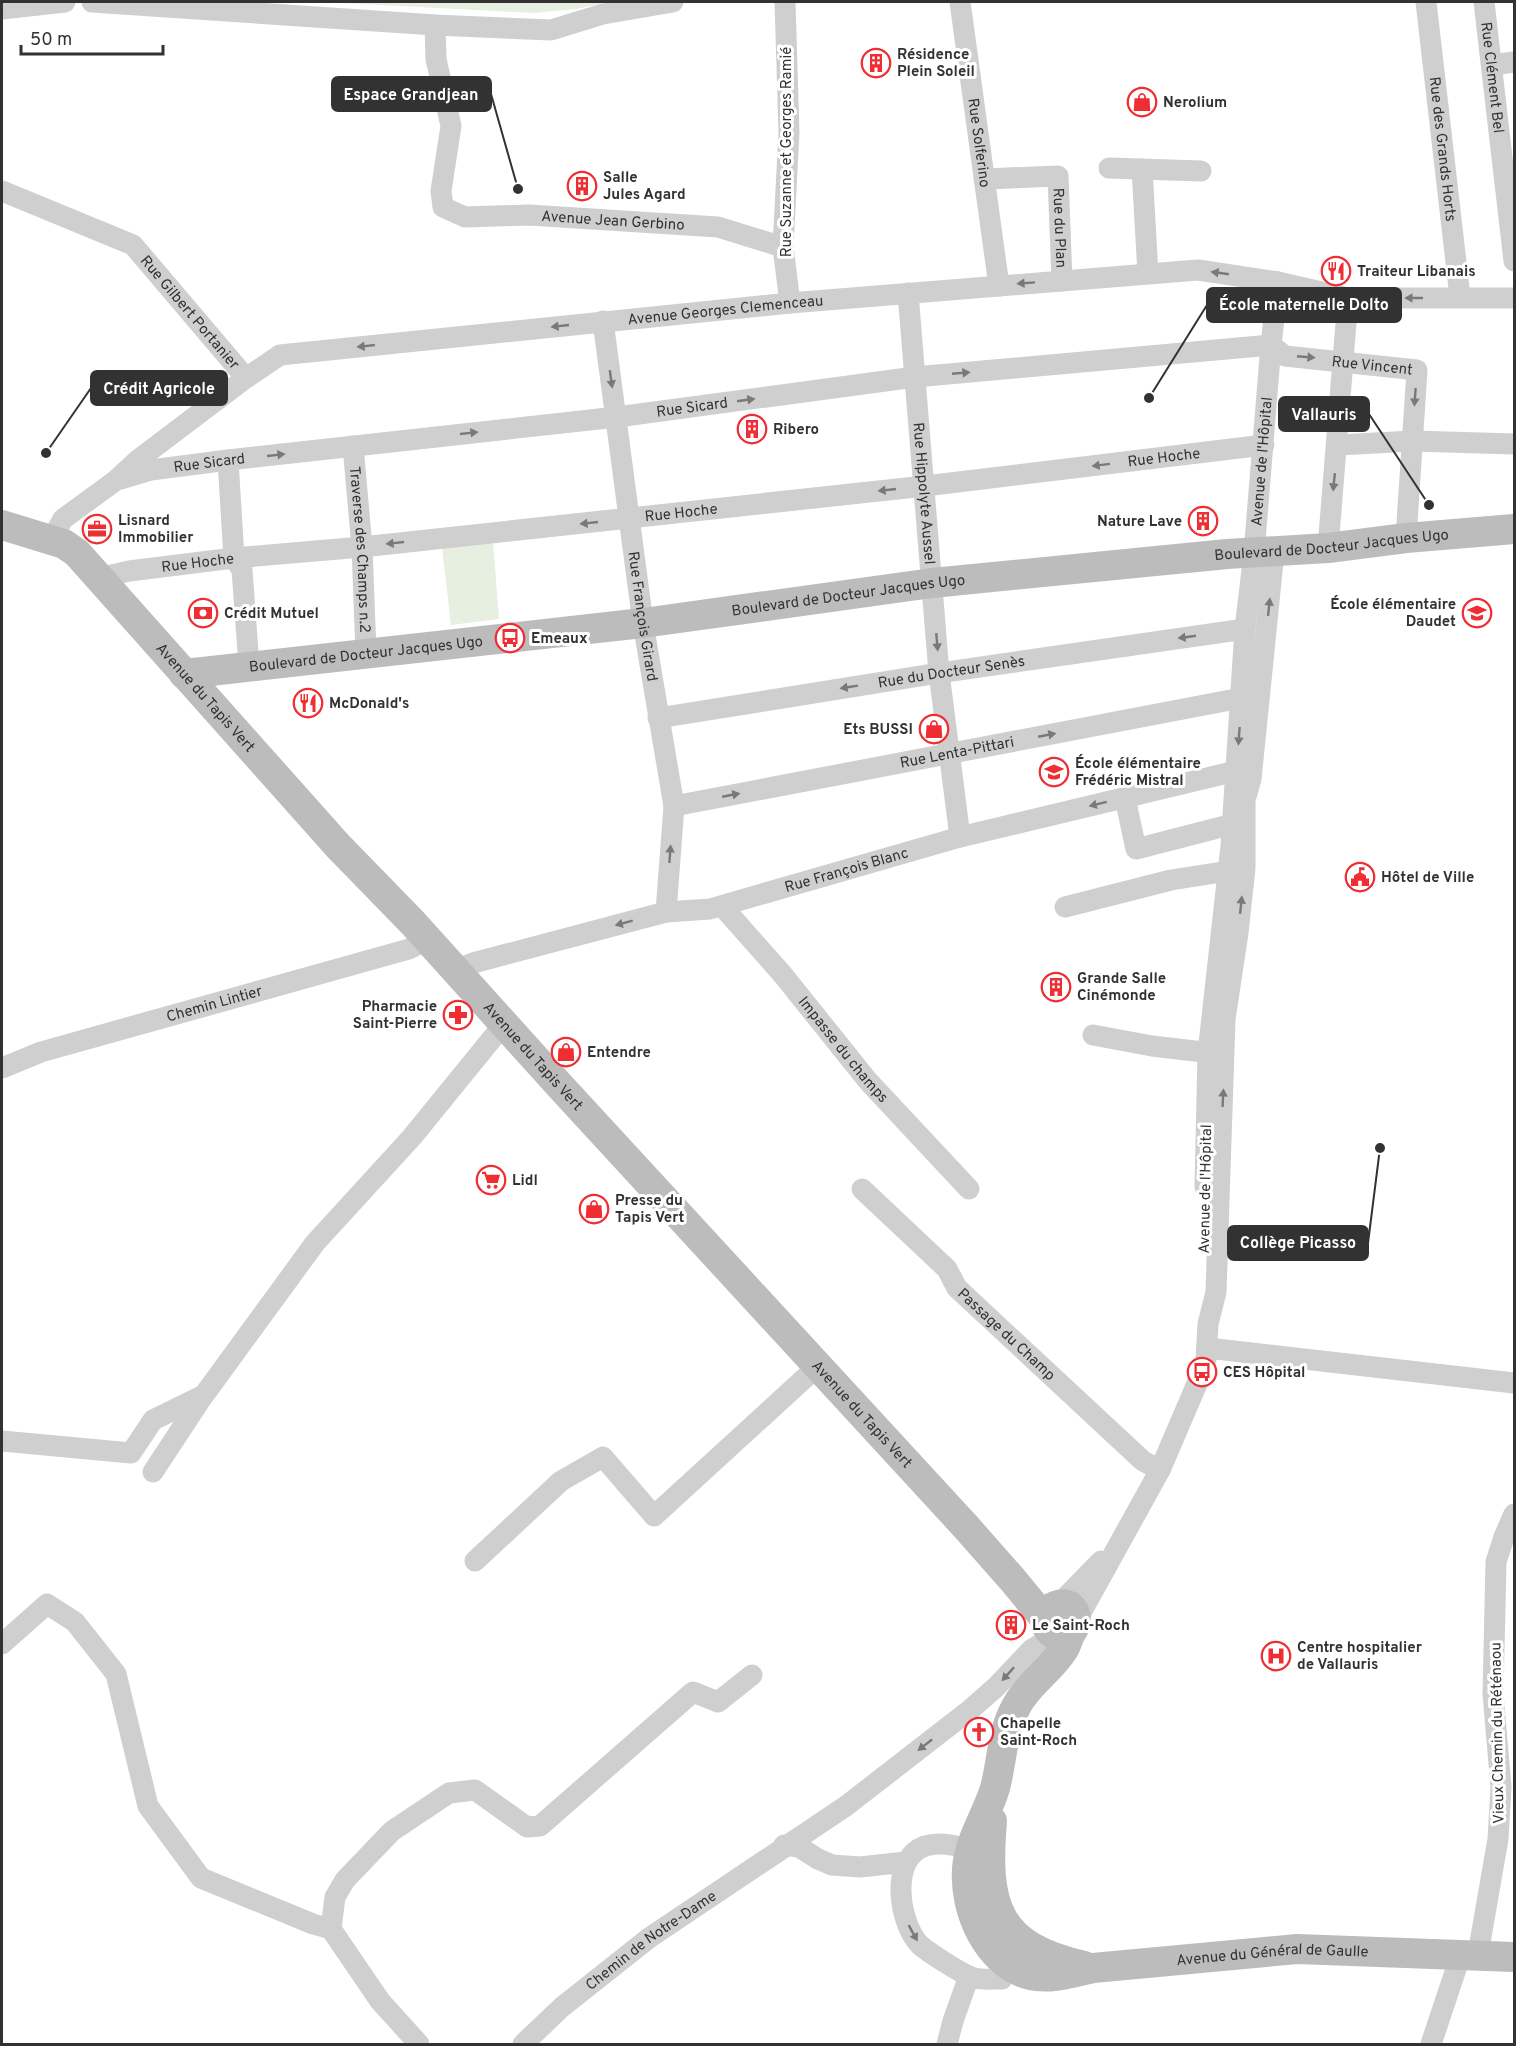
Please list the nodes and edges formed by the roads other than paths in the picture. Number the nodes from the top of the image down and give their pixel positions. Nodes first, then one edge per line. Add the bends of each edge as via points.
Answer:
1 (65, 2) edge
2 (92, 2) edge
3 (673, 2) edge
4 (785, 2) edge
5 (960, 2) edge
6 (1426, 2) edge
7 (1484, 2) edge
8 (2, 9) edge
9 (435, 25) junction
10 (1515, 62) edge
11 (1492, 65) junction
12 (1507, 136) edge
13 (1109, 168) dead end
14 (1142, 169) junction
15 (1201, 171) dead end
16 (984, 179) junction
17 (2, 191) edge
18 (783, 247) junction
19 (1515, 261) edge
20 (1148, 274) junction
21 (1062, 281) junction
22 (1278, 282) junction
23 (999, 286) junction
24 (908, 293) junction
25 (1460, 297) junction
26 (1348, 298) junction
27 (1515, 298) edge
28 (790, 303) junction
29 (603, 321) junction
30 (1270, 345) junction
31 (1345, 361) junction
32 (915, 377) junction
33 (246, 378) junction
34 (617, 417) junction
35 (1413, 441) junction
36 (1512, 444) edge
37 (1264, 445) junction
38 (1338, 445) junction
39 (353, 446) junction
40 (228, 460) junction
41 (115, 481) junction
42 (925, 486) junction
43 (629, 518) junction
44 (2, 525) edge
45 (1515, 529) edge
46 (2, 536) edge
47 (1406, 538) junction
48 (51, 540) junction
49 (362, 547) junction
50 (1328, 548) junction
51 (1264, 552) junction
52 (234, 558) junction
53 (99, 578) junction
54 (932, 584) junction
55 (643, 623) junction
56 (1251, 637) junction
57 (366, 653) junction
58 (249, 666) junction
59 (939, 673) junction
60 (184, 674) junction
61 (1248, 691) junction
62 (658, 718) junction
63 (950, 754) junction
64 (1239, 785) junction
65 (1125, 798) junction
66 (674, 806) junction
67 (1237, 830) junction
68 (960, 837) junction
69 (1237, 870) junction
70 (722, 906) junction
71 (1065, 907) dead end
72 (666, 912) junction
73 (428, 939) junction
74 (456, 970) junction
75 (504, 1024) junction
76 (1093, 1035) dead end
77 (1216, 1053) junction
78 (2, 1068) edge
79 (862, 1189) dead end
80 (969, 1189) dead end
81 (1207, 1348) junction
82 (818, 1366) junction
83 (1515, 1383) edge
84 (204, 1395) junction
85 (2, 1441) edge
86 (1160, 1470) junction
87 (153, 1472) dead end
88 (1515, 1514) edge
89 (475, 1561) dead end
90 (1057, 1622) junction
91 (2, 1644) edge
92 (752, 1675) dead end
93 (995, 1788) junction
94 (784, 1845) junction
95 (971, 1849) junction
96 (906, 1862) junction
97 (860, 1867) junction
98 (901, 1887) junction
99 (331, 1929) junction
100 (1009, 1954) junction
101 (1469, 1954) junction
102 (1515, 1957) edge
103 (1093, 1968) junction
104 (969, 1976) junction
105 (419, 2044) edge
106 (523, 2044) edge
107 (947, 2044) edge
108 (1431, 2044) edge

1 - 8 street
2 - 9 street
3 - 9 street via 603,14 551,30
4 - 18 street, Rue Suzanne et Georges Ramié via 789,132
5 - 16 street, Rue Solferino
6 - 25 street, Rue des Grands Horts
7 - 11 street, Rue Clément Bel
9 - 18 street, Avenue Jean Gerbino via 436,58 452,126 441,191 443,207 465,217 529,215 718,227
10 - 11 street
11 - 12 street, Rue Clément Bel
12 - 19 street, Rue Clément Bel
13 - 14 street
14 - 15 street
14 - 20 street
16 - 21 street, Rue du Plan via 1058,176
16 - 23 street, Rue Solferino
17 - 33 street, Rue Gilbert Portanier via 134,245
18 - 28 street, Rue Suzanne et Georges Ramié
20 - 21 street, Avenue Georges Clemenceau
22 -> 20 street, Avenue Georges Clemenceau via 1198,270
21 -> 23 street, Avenue Georges Clemenceau
22 - 26 street, Avenue Georges Clemenceau
22 - 30 street, Avenue de l'Hôpital
23 - 24 street, Avenue Georges Clemenceau
24 - 28 street, Avenue Georges Clemenceau
24 - 32 street, Rue Hippolyte Aussel
25 -> 26 street, Avenue Georges Clemenceau
25 - 27 street, Avenue Georges Clemenceau
26 - 31 street
28 - 29 street, Avenue Georges Clemenceau
29 -> 33 street, Avenue Georges Clemenceau via 280,355
29 -> 34 street, Rue François Girard
30 -> 31 street, Rue Vincent via 1285,356
32 -> 30 street, Rue Sicard
30 - 37 street, Avenue de l'Hôpital
31 -> 35 street, Rue Vincent via 1417,369
31 - 38 street
34 -> 32 street, Rue Sicard
32 - 42 street, Rue Hippolyte Aussel
33 - 41 street, Avenue Georges Clemenceau
39 -> 34 street, Rue Sicard
34 - 43 street, Rue François Girard
35 - 36 street
35 - 38 street
35 - 47 street, Rue Vincent
37 -> 42 street, Rue Hoche
37 - 51 street, Avenue de l'Hôpital
38 -> 50 street
40 -> 39 street, Rue Sicard
39 - 49 street, Traverse des Champs n.2
40 - 41 street, Rue Sicard via 151,470
40 - 52 street
41 - 48 street, Avenue Georges Clemenceau via 63,519
42 -> 43 street, Rue Hoche
42 - 54 street, Rue Hippolyte Aussel
43 -> 49 street, Rue Hoche
43 - 55 street, Rue François Girard
44 - 48 main road
45 - 47 main road, Boulevard de Docteur Jacques Ugo
46 - 48 main road
47 - 50 main road, Boulevard de Docteur Jacques Ugo
48 - 53 main road, Avenue du Tapis Vert via 77,553
49 - 52 street, Rue Hoche
49 - 57 street, Traverse des Champs n.2
50 - 51 main road, Boulevard de Docteur Jacques Ugo
51 - 54 main road, Boulevard de Docteur Jacques Ugo
51 - 56 street, Avenue de l'Hôpital
52 - 53 street, Rue Hoche
52 - 58 street via 242,570
53 - 60 main road, Avenue du Tapis Vert
54 - 55 main road, Boulevard de Docteur Jacques Ugo
54 -> 59 street, Rue Hippolyte Aussel
55 - 57 main road, Boulevard de Docteur Jacques Ugo
55 - 62 street, Rue François Girard
56 -> 59 street, Rue du Docteur Senès
56 - 61 street, Avenue de l'Hôpital
57 - 58 main road, Boulevard de Docteur Jacques Ugo
58 - 60 main road, Boulevard de Docteur Jacques Ugo
59 -> 62 street, Rue du Docteur Senès
59 - 63 street, Rue Hippolyte Aussel
60 - 73 main road, Avenue du Tapis Vert via 338,846
63 -> 61 street, Rue Lenta-Pittari
61 - 64 street, Avenue de l'Hôpital
62 - 66 street, Rue François Girard
66 -> 63 street, Rue Lenta-Pittari
63 - 68 street, Rue Hippolyte Aussel
64 - 65 street, Rue François Blanc
64 - 67 street, Avenue de l'Hôpital
65 - 67 street via 1136,849
65 -> 68 street, Rue François Blanc
72 -> 66 street, Rue François Girard
67 - 69 street, Avenue de l'Hôpital
68 - 70 street, Rue François Blanc
69 - 71 street via 1171,880
69 - 77 street, Avenue de l'Hôpital
70 - 72 street, Rue François Blanc
70 - 80 street, Impasse du champs via 868,1081
72 -> 74 street, Rue François Blanc
73 - 74 main road, Avenue du Tapis Vert
73 - 78 street, Chemin Lintier via 409,950 41,1052
74 - 75 main road, Avenue du Tapis Vert
75 - 82 main road, Avenue du Tapis Vert
75 - 84 street via 412,1137 315,1243
76 - 77 street
77 - 81 street, Avenue de l'Hôpital via 1204,1292
79 - 86 street, Passage du Champ via 947,1269 957,1288 1143,1461
81 - 83 street
81 - 86 street, Avenue de l'Hôpital via 1202,1372
82 - 89 street via 654,1516 603,1457 561,1481
82 - 90 main road, Avenue du Tapis Vert via 1012,1579
84 - 85 street via 153,1420 131,1453
84 - 87 street
86 - 90 street, Avenue de l'Hôpital via 1106,1569
88 - 101 street, Vieux Chemin du Réténaou via 1496,1562 1493,1694 1501,1787 1498,1839
90 - 93 main road via 1064,1649 1017,1703 1005,1730
90 -> 94 street, Chemin de Notre-Dame via 996,1688 971,1709 846,1806
91 - 99 street via 47,1604 75,1622 116,1674 148,1806 201,1878
92 - 99 street via 718,1702 693,1692 540,1826 527,1827 475,1790 449,1793 392,1831 345,1880 334,1897
93 - 95 main road
93 - 100 main road via 991,1888
94 - 97 street via 799,1847 832,1865
94 - 106 street, Chemin de Notre-Dame via 649,1938 562,2007
95 - 96 street via 947,1844 924,1846
95 - 100 main road via 967,1869 970,1907 986,1941
96 - 97 street
96 - 98 street
97 - 98 street
98 -> 104 street via 904,1917 919,1944
99 - 105 street via 380,2001
100 - 103 main road, Avenue du Général de Gaulle via 1066,1974
100 - 103 main road via 1026,1945
100 - 104 street via 975,1978
101 - 102 main road, Avenue du Général de Gaulle
101 - 103 main road, Avenue du Général de Gaulle via 1298,1949
101 - 108 street, Vieux Chemin du Réténaou
104 - 107 street

